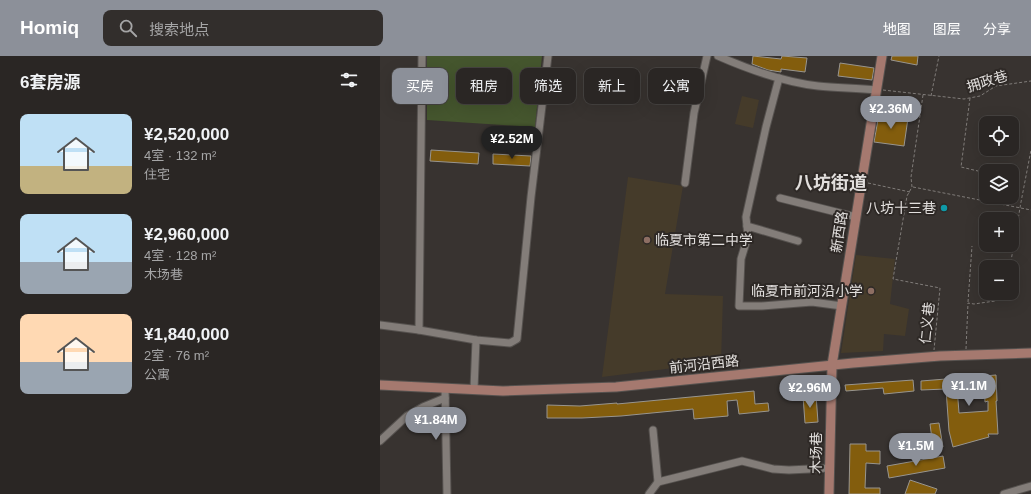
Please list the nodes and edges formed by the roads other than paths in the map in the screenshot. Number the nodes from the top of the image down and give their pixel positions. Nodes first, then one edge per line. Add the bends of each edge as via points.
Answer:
1 (422, 56) edge
2 (548, 56) edge
3 (707, 56) edge
4 (718, 56) edge
5 (882, 56) edge
6 (779, 78) junction
7 (876, 90) junction
8 (685, 182) dead end
9 (780, 198) dead end
10 (856, 217) junction
11 (747, 226) junction
12 (798, 241) dead end
13 (842, 306) junction
14 (380, 325) edge
15 (419, 330) junction
16 (476, 340) junction
17 (1031, 354) edge
18 (832, 365) junction
19 (380, 385) edge
20 (445, 388) junction
21 (474, 389) junction
22 (445, 398) junction
23 (653, 430) dead end
24 (380, 441) edge
25 (830, 468) junction
26 (658, 482) junction
27 (1031, 486) edge
28 (447, 494) edge
29 (649, 494) edge
30 (829, 494) edge
31 (1004, 494) edge

1 - 15 street
2 - 16 street via 518,336 515,341 510,342
3 - 8 street via 694,113
4 - 6 street
5 - 7 main road, 新西路
6 - 7 street via 818,86
6 - 11 street via 746,217
7 - 10 main road, 新西路
9 - 10 street
10 - 13 main road, 新西路
11 - 12 street
11 - 13 street via 748,236 741,259 739,306 812,302
13 - 18 main road, 新西路
14 - 15 street
15 - 16 street
16 - 21 street
17 - 18 main road, 前河沿西路 via 966,355
18 - 21 main road, 前河沿西路 via 616,387 503,391
18 - 25 main road, 木场巷
19 - 20 main road, 前河沿西路
20 - 21 main road, 前河沿西路
20 - 22 street
22 - 24 street via 407,416
22 - 28 street
23 - 26 street
25 - 26 street via 774,469 742,461
25 - 30 main road, 木场巷
26 - 29 street
27 - 31 street

